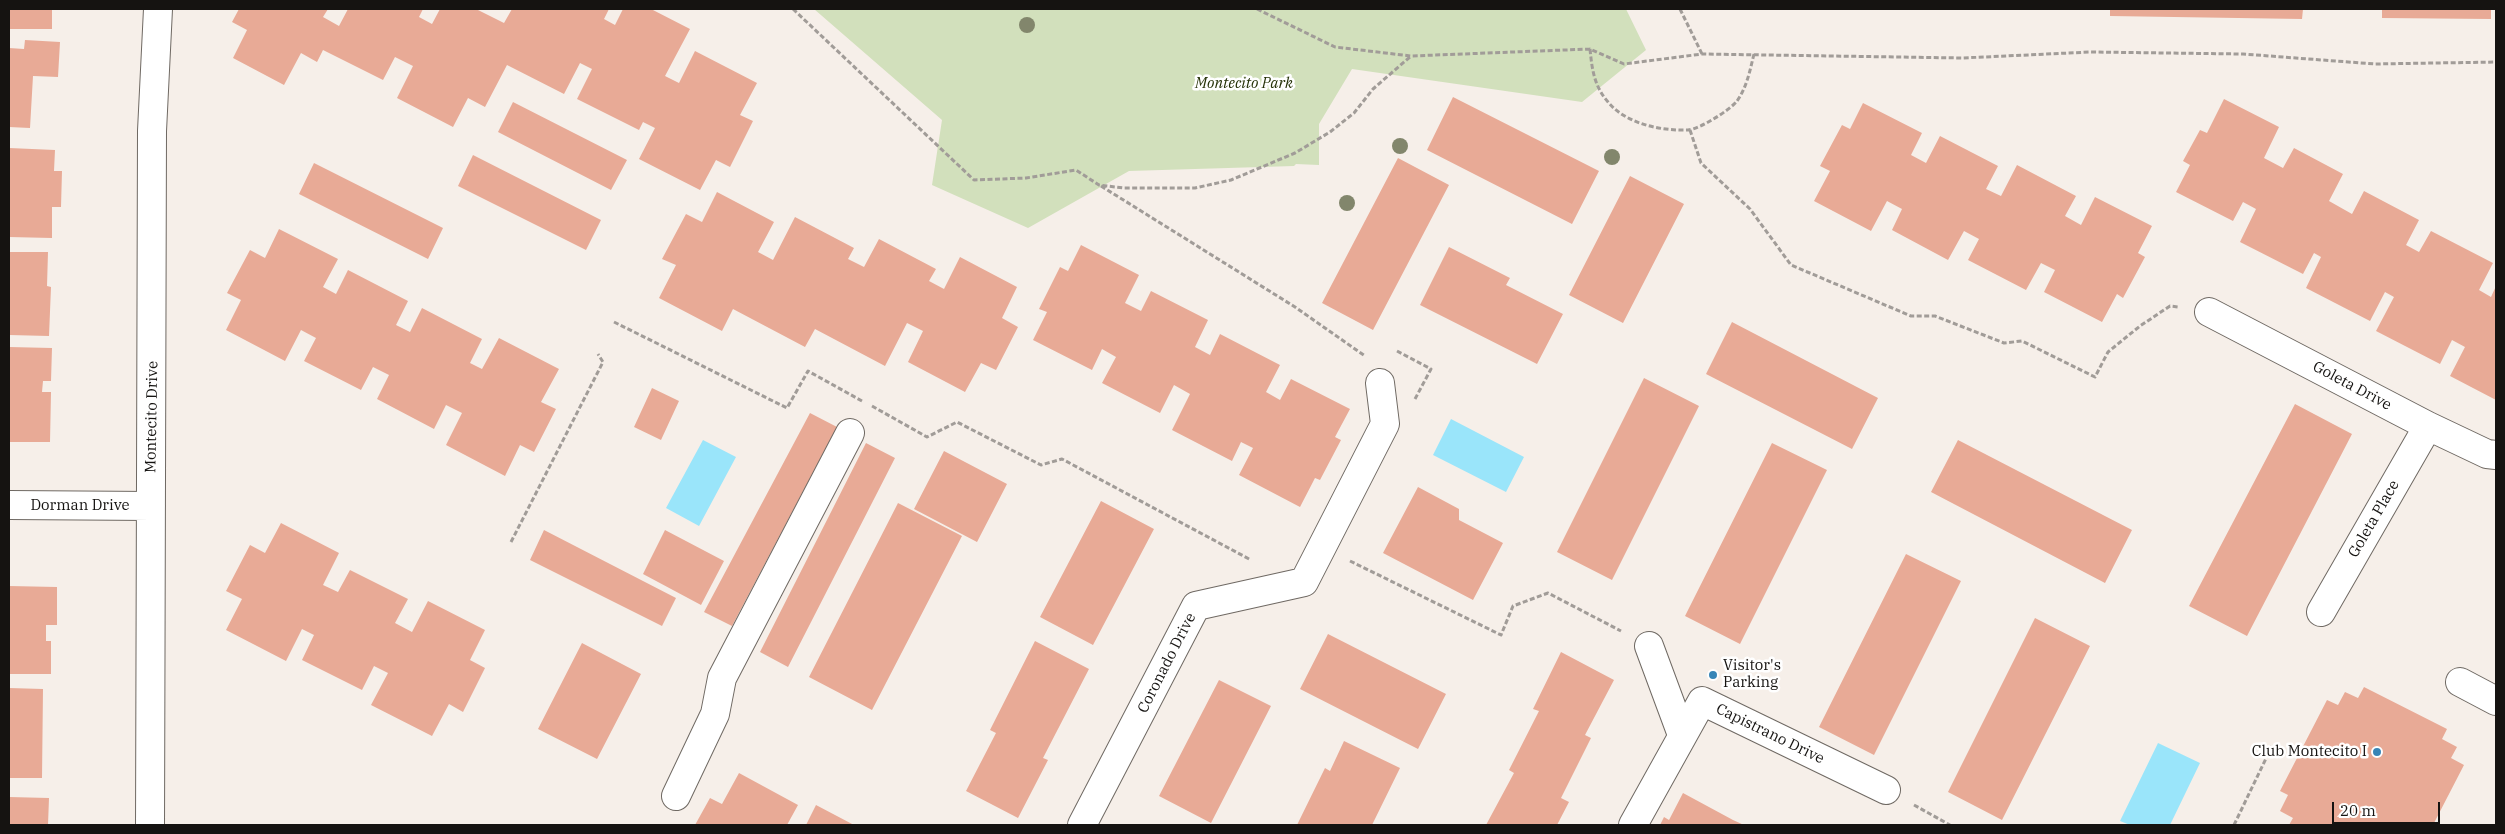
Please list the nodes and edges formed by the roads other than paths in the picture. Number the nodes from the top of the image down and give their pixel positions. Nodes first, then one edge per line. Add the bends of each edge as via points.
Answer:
1 (158, 9) edge
2 (2209, 312) road end
3 (1380, 383) road end
4 (2428, 426) junction
5 (850, 433) dead end
6 (2496, 455) edge
7 (9, 505) edge
8 (151, 506) junction
9 (2321, 612) dead end
10 (1649, 646) road end
11 (2460, 682) dead end
12 (2496, 701) edge
13 (1682, 735) junction
14 (1886, 790) road end
15 (676, 796) dead end
16 (150, 825) edge
17 (1082, 825) edge
18 (1633, 825) edge

1 - 8 street, Montecito Drive via 152,131
2 - 4 street, Goleta Drive
3 - 17 street, Coronado Drive via 1385,424 1304,582 1196,606
4 - 6 street, Goleta Drive via 2487,454
4 - 9 street, Goleta Place
5 - 15 street via 722,678 715,714
7 - 8 street, Dorman Drive
8 - 16 street, Montecito Drive
10 - 13 street
11 - 12 street
13 - 14 street, Capistrano Drive via 1703,698
13 - 18 street, Capistrano Drive

